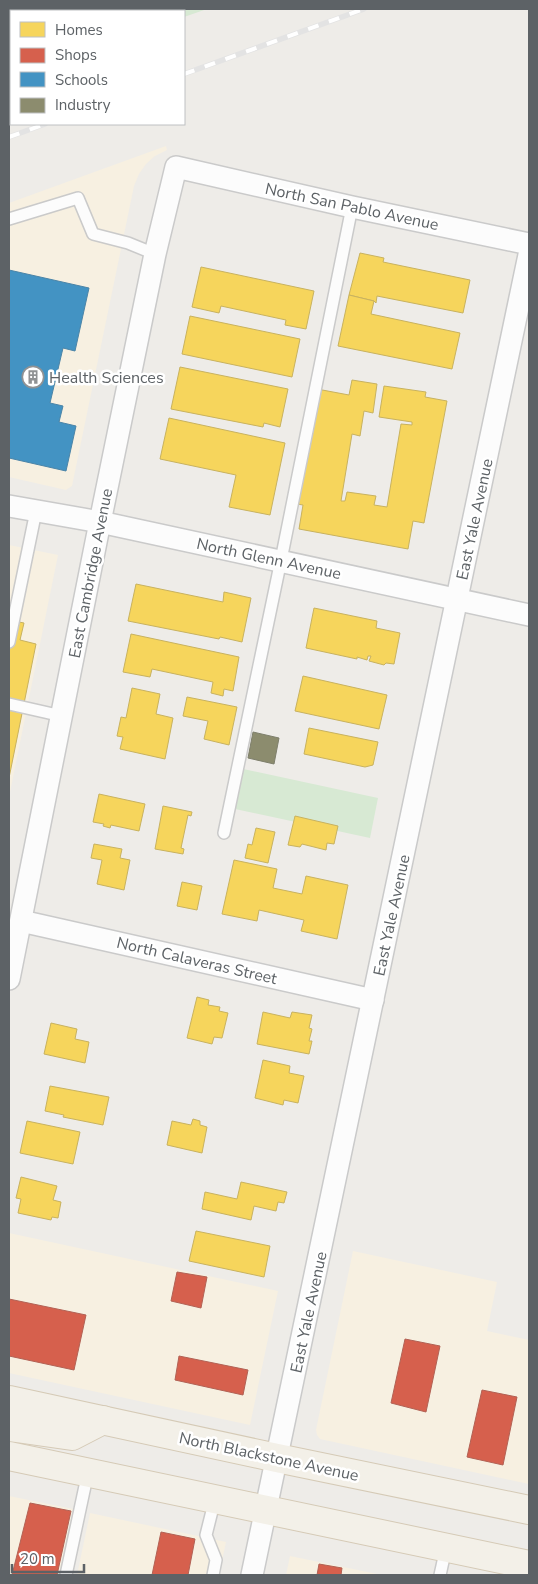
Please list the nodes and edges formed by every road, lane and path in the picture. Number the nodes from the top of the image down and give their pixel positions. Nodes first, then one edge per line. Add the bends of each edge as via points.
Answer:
1 (176, 167) joint
2 (352, 207) junction
3 (9, 219) edge
4 (529, 244) edge
5 (155, 254) junction
6 (529, 255) edge
7 (9, 506) edge
8 (36, 511) junction
9 (100, 522) junction
10 (281, 560) junction
11 (457, 600) junction
12 (529, 615) edge
13 (9, 642) edge
14 (9, 704) edge
15 (62, 716) junction
16 (224, 833) dead end
17 (21, 921) junction
18 (9, 979) edge
19 (373, 1000) junction
20 (9, 1400) edge
21 (103, 1420) junction
22 (9, 1427) edge
23 (9, 1456) edge
24 (277, 1458) junction
25 (88, 1471) junction
26 (215, 1499) junction
27 (266, 1510) junction
28 (529, 1510) edge
29 (446, 1548) junction
30 (529, 1565) edge
31 (66, 1575) edge
32 (213, 1575) edge
33 (252, 1575) edge
34 (440, 1575) edge

1 - 2 street, North San Pablo Avenue
1 - 5 street, East Cambridge Avenue
2 - 4 street, North San Pablo Avenue
2 - 10 lane
3 - 5 lane via 78,198 93,234
5 - 9 street, East Cambridge Avenue
6 - 11 street, East Yale Avenue
7 - 8 street, North Glenn Avenue
8 - 9 street, North Glenn Avenue
8 - 13 lane
9 - 10 street, North Glenn Avenue
9 - 15 street, East Cambridge Avenue
10 - 11 street, North Glenn Avenue
10 - 16 lane
11 - 12 street, North Glenn Avenue
11 - 19 street, East Yale Avenue
14 - 15 lane
15 - 17 street, East Cambridge Avenue
17 - 18 street, East Cambridge Avenue
17 - 19 street, North Calaveras Street
19 - 24 street, East Yale Avenue
20 - 21 main road, North Blackstone Avenue
21 - 22 main road via 72,1436
21 - 24 main road, North Blackstone Avenue
23 - 25 main road
24 - 27 street, East Yale Avenue
24 - 28 main road, North Blackstone Avenue
25 - 26 main road
25 - 31 lane
26 - 27 main road
26 - 32 lane via 206,1535 216,1560
27 - 29 main road
27 - 33 street, East Yale Avenue
29 - 30 main road
29 - 34 lane

